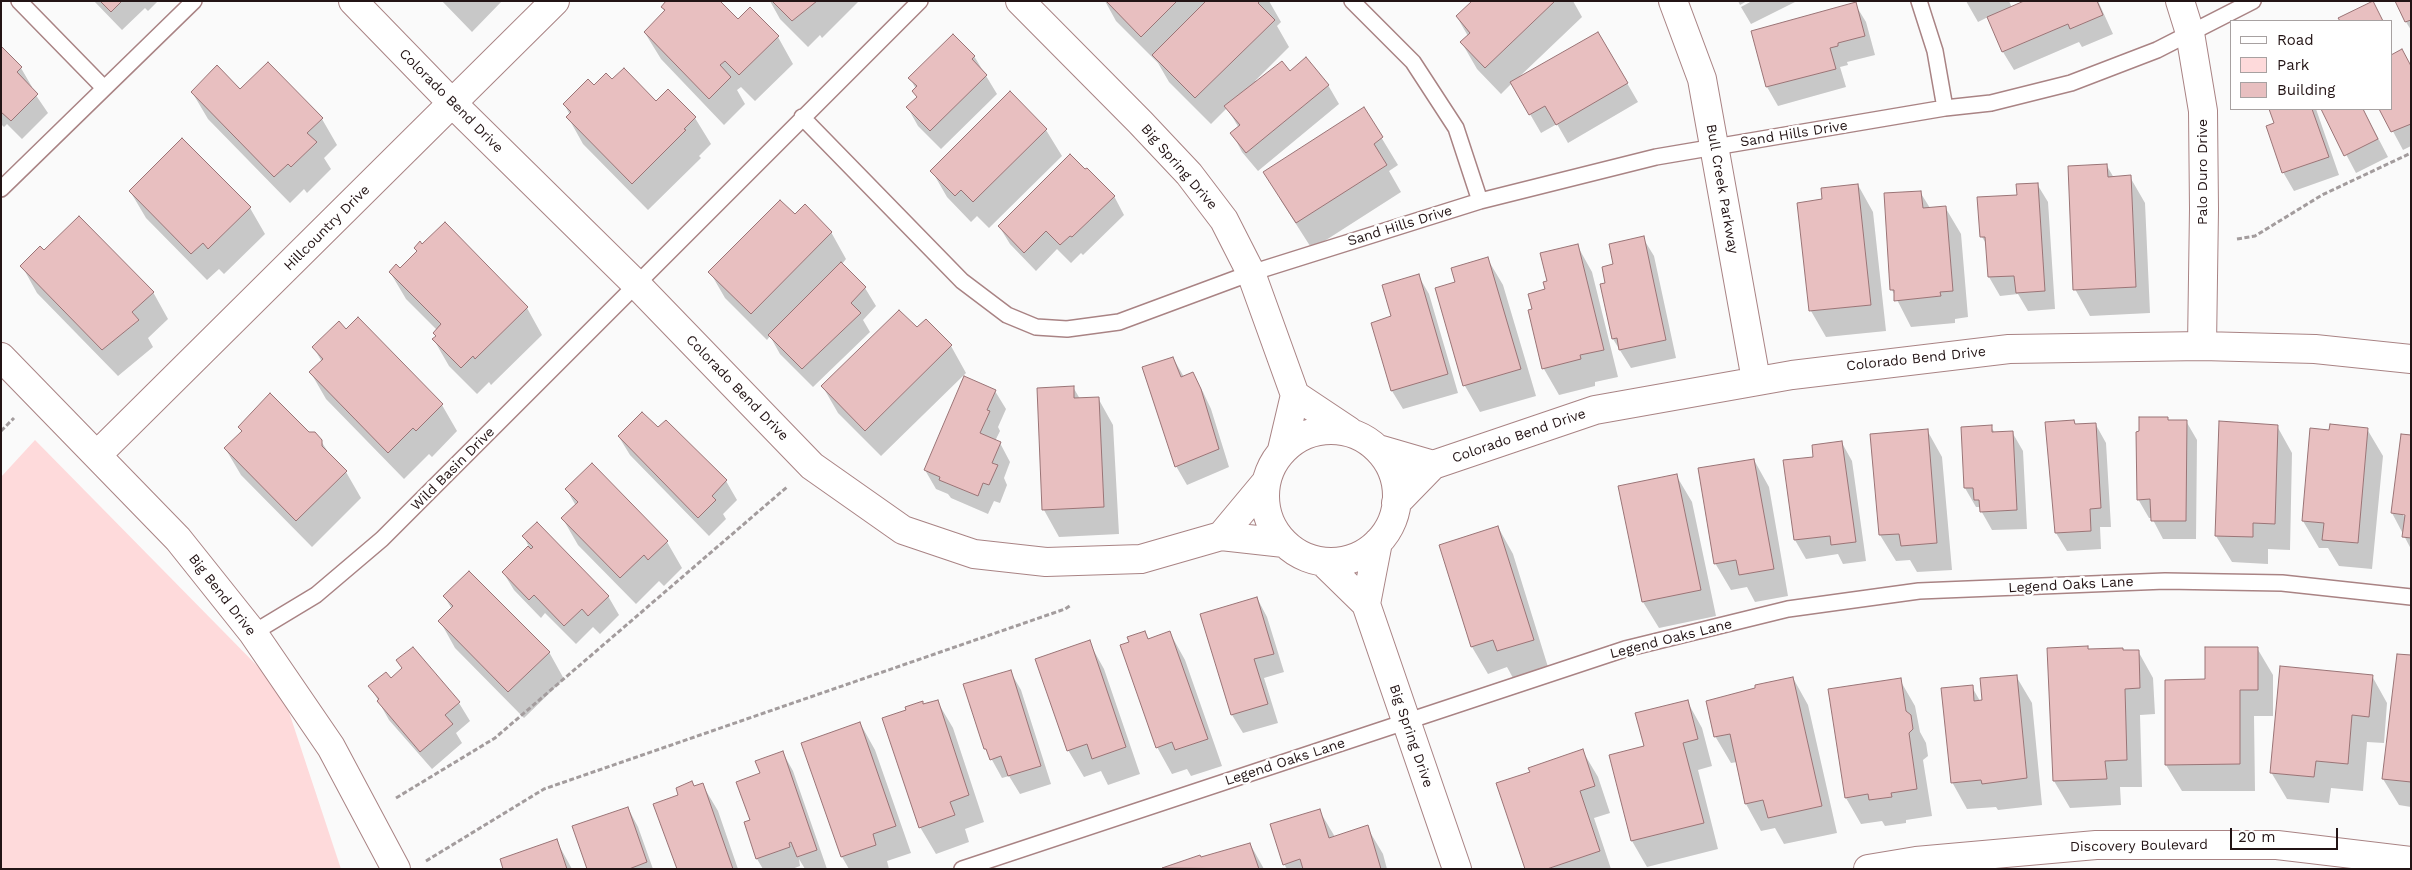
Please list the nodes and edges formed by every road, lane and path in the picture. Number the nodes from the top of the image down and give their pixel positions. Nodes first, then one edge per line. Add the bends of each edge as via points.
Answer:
1 (19, 1) edge
2 (194, 1) edge
3 (353, 1) edge
4 (555, 1) edge
5 (920, 1) edge
6 (1020, 1) edge
7 (1352, 1) edge
8 (1673, 1) edge
9 (1919, 1) edge
10 (2180, 1) edge
11 (2253, 1) edge
12 (2190, 32) junction
13 (104, 88) junction
14 (453, 104) junction
15 (1945, 108) junction
16 (802, 117) junction
17 (1714, 147) junction
18 (2411, 153) edge
19 (1, 189) edge
20 (1480, 201) junction
21 (2237, 239) dead end
22 (1251, 274) junction
23 (637, 285) junction
24 (2202, 346) junction
25 (1, 357) edge
26 (2411, 359) edge
27 (1756, 380) junction
28 (1295, 395) junction
29 (17, 416) dead end
30 (1, 431) edge
31 (1349, 432) junction
32 (1378, 449) junction
33 (1282, 450) junction
34 (98, 454) junction
35 (1433, 465) junction
36 (812, 466) junction
37 (1266, 482) junction
38 (1396, 503) junction
39 (1221, 536) junction
40 (1378, 542) junction
41 (1284, 543) junction
42 (1323, 562) junction
43 (2411, 597) edge
44 (1071, 604) dead end
45 (1366, 604) junction
46 (253, 632) junction
47 (1406, 722) junction
48 (366, 813) junction
49 (2411, 861) edge
50 (408, 866) edge
51 (962, 869) edge
52 (1457, 869) edge
53 (1868, 869) edge

1 - 13 lane
2 - 13 lane
3 - 14 street, Colorado Bend Drive
4 - 14 street, Hillcountry Drive
5 - 16 lane, Wild Basin Drive
6 - 22 street, Big Spring Drive via 1189,174 1224,220
7 - 20 lane via 1413,62 1456,128
8 - 17 street, Bull Creek Parkway via 1702,79
9 - 15 lane via 1935,50
10 - 12 street, Palo Duro Drive
11 - 12 lane, Sand Hills Drive
12 - 15 lane, Sand Hills Drive via 2157,50 2071,83 1991,103
12 - 24 street, Palo Duro Drive via 2203,111
13 - 19 lane
14 - 23 street, Colorado Bend Drive
14 - 34 street, Hillcountry Drive
15 - 17 lane, Sand Hills Drive
16 - 22 lane, Sand Hills Drive via 962,281 1008,315 1036,327 1067,329 1120,322
16 - 23 lane, Wild Basin Drive
17 - 20 lane, Sand Hills Drive via 1656,157
17 - 27 street, Bull Creek Parkway
18 - 21 path via 2322,195 2255,236
20 - 22 lane, Sand Hills Drive
22 - 28 street, Big Spring Drive
23 - 36 street, Colorado Bend Drive
23 - 46 lane, Wild Basin Drive via 382,539 316,595
24 - 26 street, Colorado Bend Drive via 2315,348
24 - 27 street, Colorado Bend Drive via 2009,349
25 - 34 street, Big Bend Drive
27 - 35 street, Colorado Bend Drive via 1595,410
28 - 31 street
28 - 33 street
29 - 30 path
31 - 32 street
31 - 33 street via 1330,429 1313,432
32 - 35 street, Colorado Bend Drive
32 - 38 street via 1396,483
33 - 37 street
34 - 46 street, Big Bend Drive via 178,539
35 - 38 street, Colorado Bend Drive
36 - 39 street, Colorado Bend Drive via 903,530 974,554 1046,562 1141,559
36 - 48 path via 495,738 403,795
37 - 39 street
37 - 41 street via 1265,504 1272,525
38 - 40 street via 1391,524
39 - 41 street, Colorado Bend Drive
40 - 42 street via 1353,558
40 - 45 street, Big Spring Drive
41 - 42 street via 1302,555
42 - 45 street, Big Spring Drive
43 - 47 lane, Legend Oaks Lane via 2282,583 2166,581 1919,592 1788,609 1625,649
44 - 50 path via 1065,609 544,789
45 - 47 street, Big Spring Drive
46 - 48 street, Big Bend Drive via 331,747
47 - 51 lane, Legend Oaks Lane
47 - 52 street, Big Spring Drive
48 - 50 street, Big Bend Drive
49 - 53 street, Discovery Boulevard via 2277,845 2096,845 1916,861

